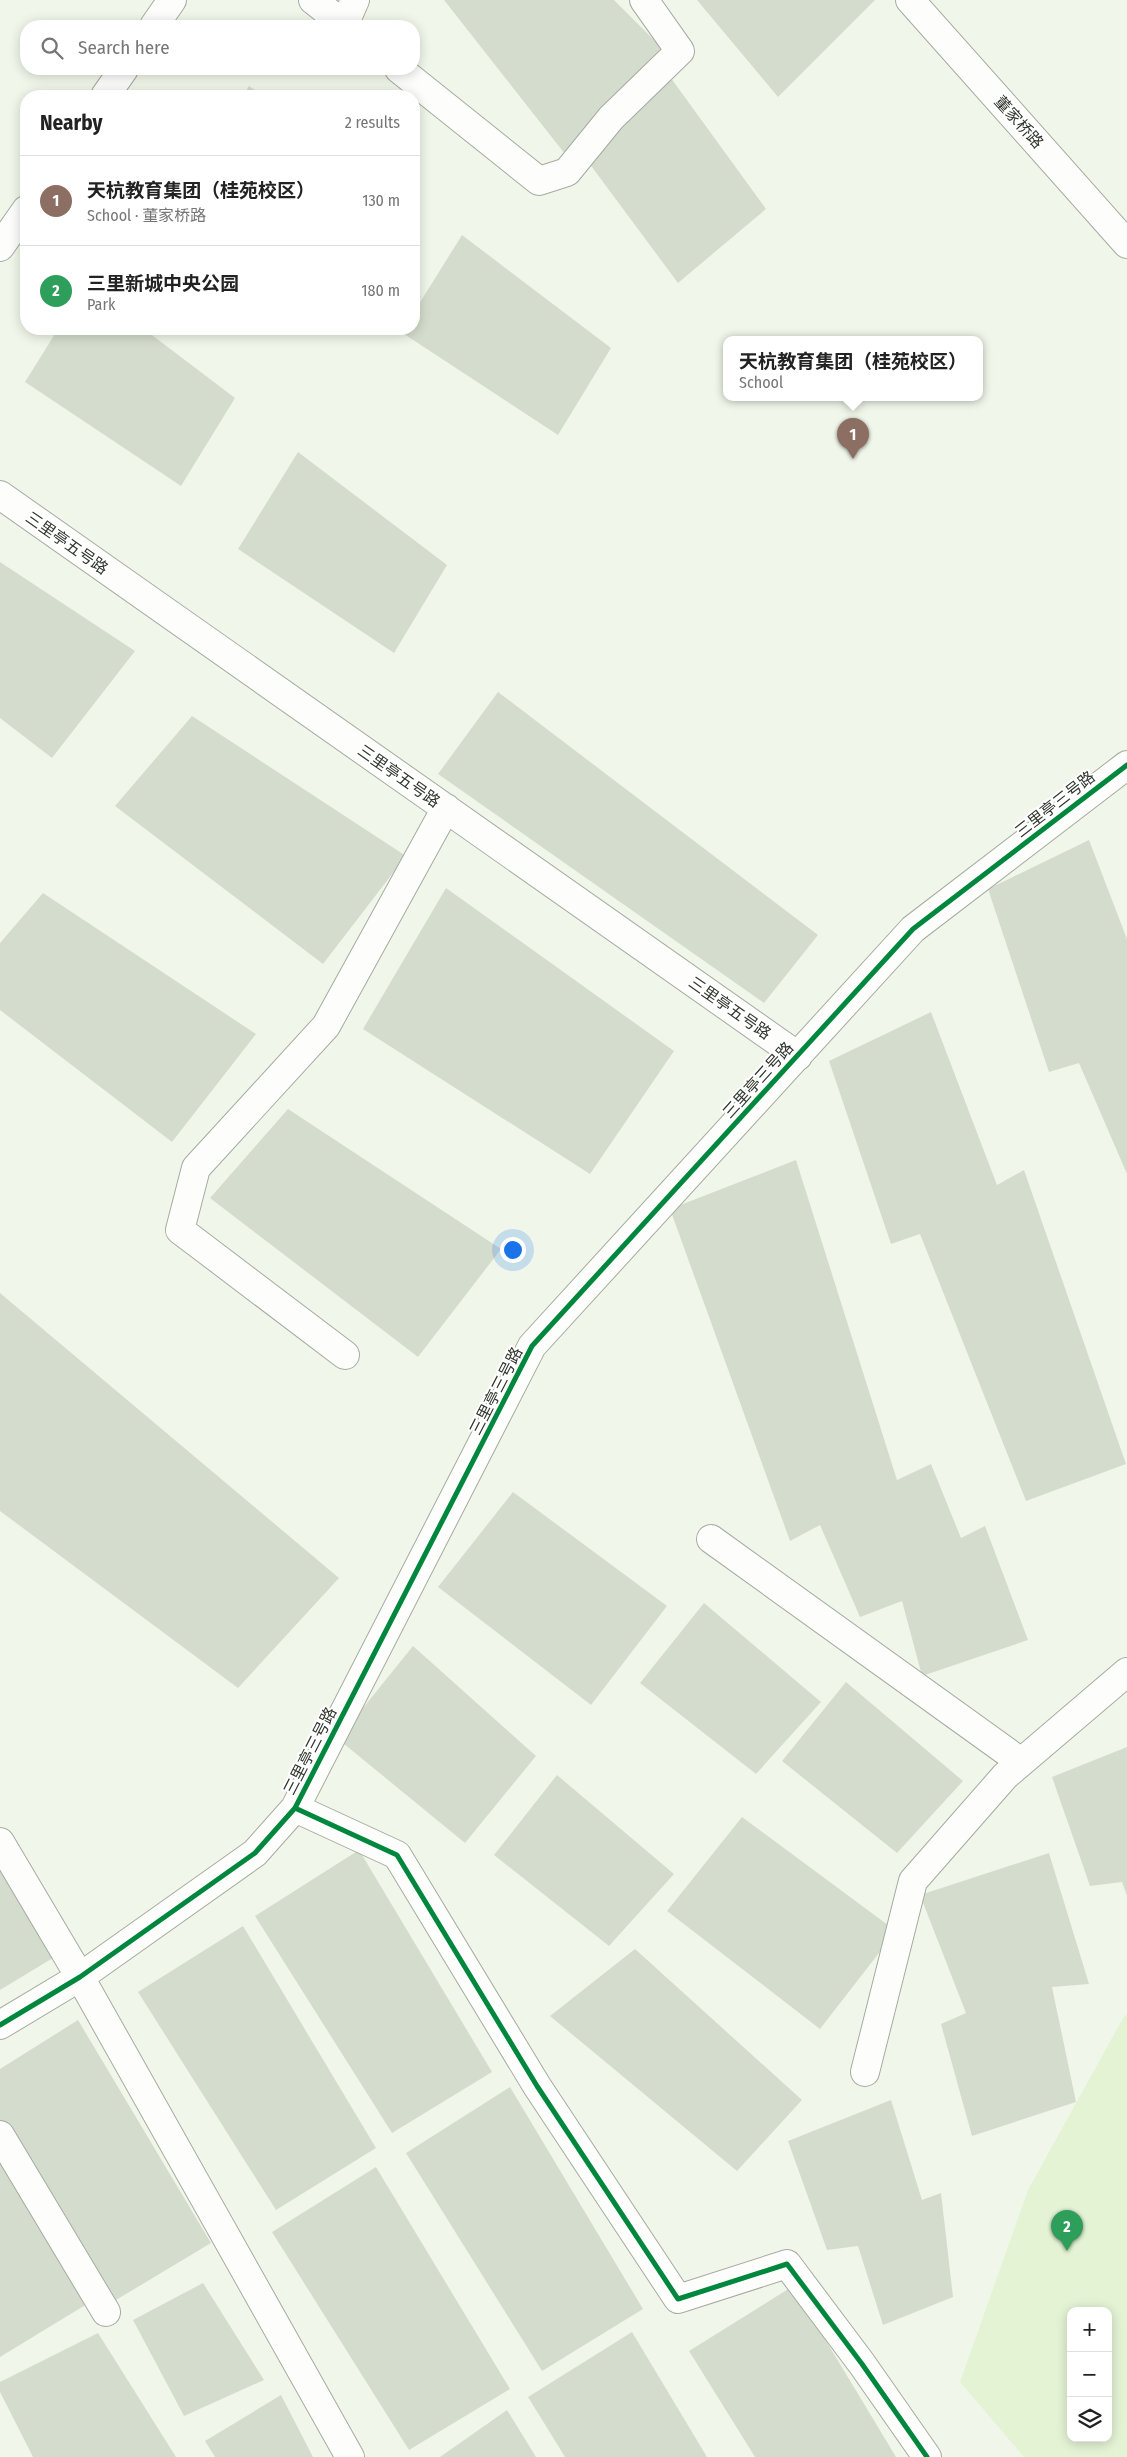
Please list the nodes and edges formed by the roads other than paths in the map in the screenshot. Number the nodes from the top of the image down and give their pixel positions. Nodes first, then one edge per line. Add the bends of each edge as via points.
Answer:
1 (172, 0) edge
2 (313, 0) edge
3 (355, 0) edge
4 (644, 0) edge
5 (910, 0) edge
6 (158, 20) edge
7 (338, 20) edge
8 (347, 20) edge
9 (120, 75) edge
10 (407, 75) edge
11 (109, 90) edge
12 (20, 219) edge
13 (1127, 244) edge
14 (0, 247) edge
15 (0, 496) edge
16 (1127, 765) edge
17 (446, 808) junction
18 (798, 1056) junction
19 (345, 1355) dead end
20 (711, 1539) dead end
21 (1127, 1672) edge
22 (1021, 1762) junction
23 (295, 1808) junction
24 (0, 1842) edge
25 (80, 1977) junction
26 (0, 2025) edge
27 (865, 2072) dead end
28 (0, 2135) edge
29 (106, 2312) dead end
30 (350, 2457) edge
31 (928, 2457) edge

1 - 6 street
2 - 7 street
3 - 8 street
4 - 10 street via 680,51 611,118 567,172 540,181
5 - 13 street, 董家桥路
9 - 11 street
12 - 14 street
15 - 17 street, 三里亭五号路
16 - 18 street, 三里亭三号路 via 913,929
17 - 18 street, 三里亭五号路
17 - 19 street via 326,1026 196,1168 180,1230
18 - 23 street, 三里亭三号路 via 532,1346
20 - 22 street
21 - 22 street
22 - 27 street via 1004,1776 913,1881
23 - 25 street, 三里亭三号路 via 255,1853
23 - 31 street via 397,1855 537,2086 678,2299 787,2264
24 - 25 street
25 - 26 street, 三里亭三号路
25 - 30 street
28 - 29 street

